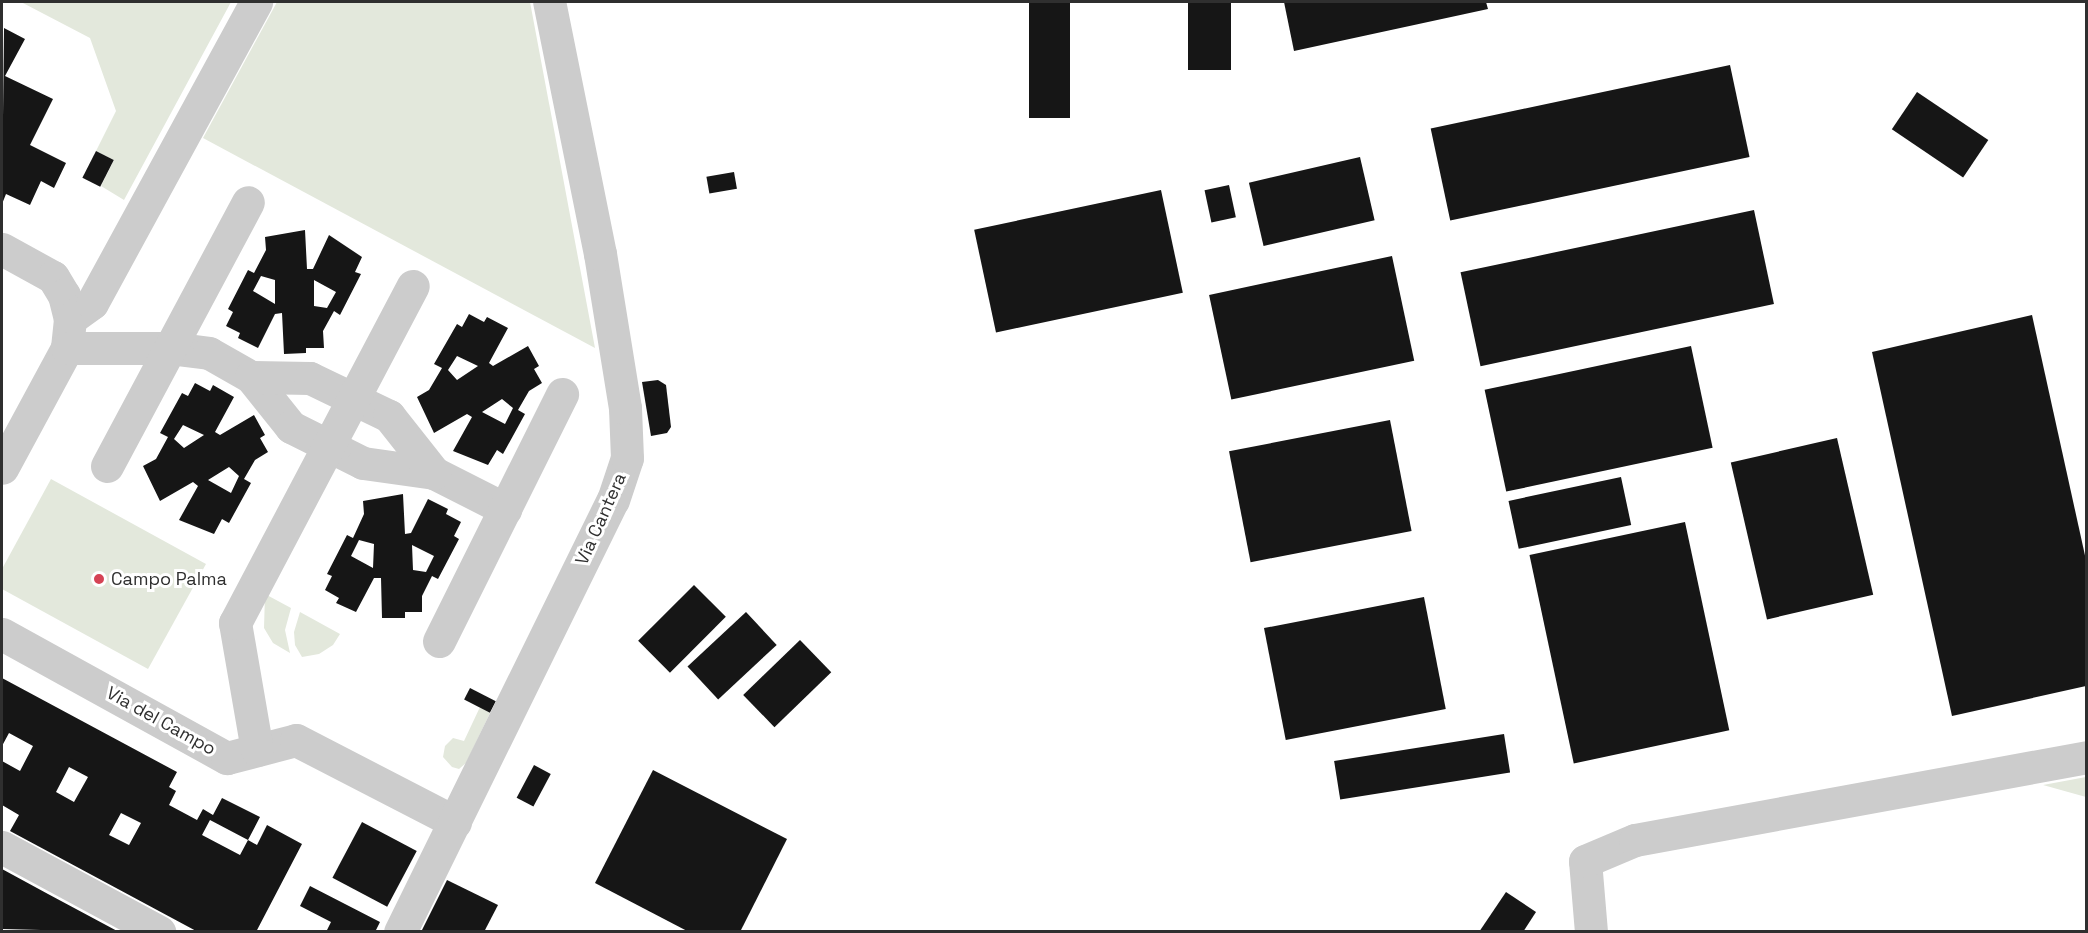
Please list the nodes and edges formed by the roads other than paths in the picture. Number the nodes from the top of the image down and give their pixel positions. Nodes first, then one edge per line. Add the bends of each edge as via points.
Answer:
1 (256, 2) edge
2 (549, 2) edge
3 (248, 202) dead end
4 (2, 249) edge
5 (413, 286) dead end
6 (69, 333) junction
7 (170, 348) junction
8 (251, 377) junction
9 (562, 394) dead end
10 (352, 399) junction
11 (328, 446) junction
12 (107, 466) dead end
13 (2, 468) edge
14 (434, 473) junction
15 (505, 509) junction
16 (2, 634) edge
17 (439, 641) dead end
18 (257, 750) junction
19 (2086, 758) edge
20 (455, 822) junction
21 (2, 847) edge
22 (159, 932) edge
23 (400, 932) edge
24 (1591, 932) edge

1 - 6 street via 92,303
2 - 20 street, Via Cantera via 600,254 625,408 627,458 613,500
3 - 7 street
4 - 6 street via 53,277 64,295
5 - 10 street
6 - 7 street
6 - 13 street
7 - 8 street via 209,353
7 - 12 street
8 - 10 street via 310,378
8 - 11 street via 291,427
9 - 15 street
10 - 11 street
10 - 14 street via 389,416
11 - 14 street via 363,463
11 - 18 street via 235,623
14 - 15 street
15 - 17 street
16 - 18 street, Via del Campo via 227,758
18 - 20 street, Via del Campo via 296,740
19 - 24 street via 1635,840 1585,861
20 - 23 street, Via Cantera
21 - 22 street

